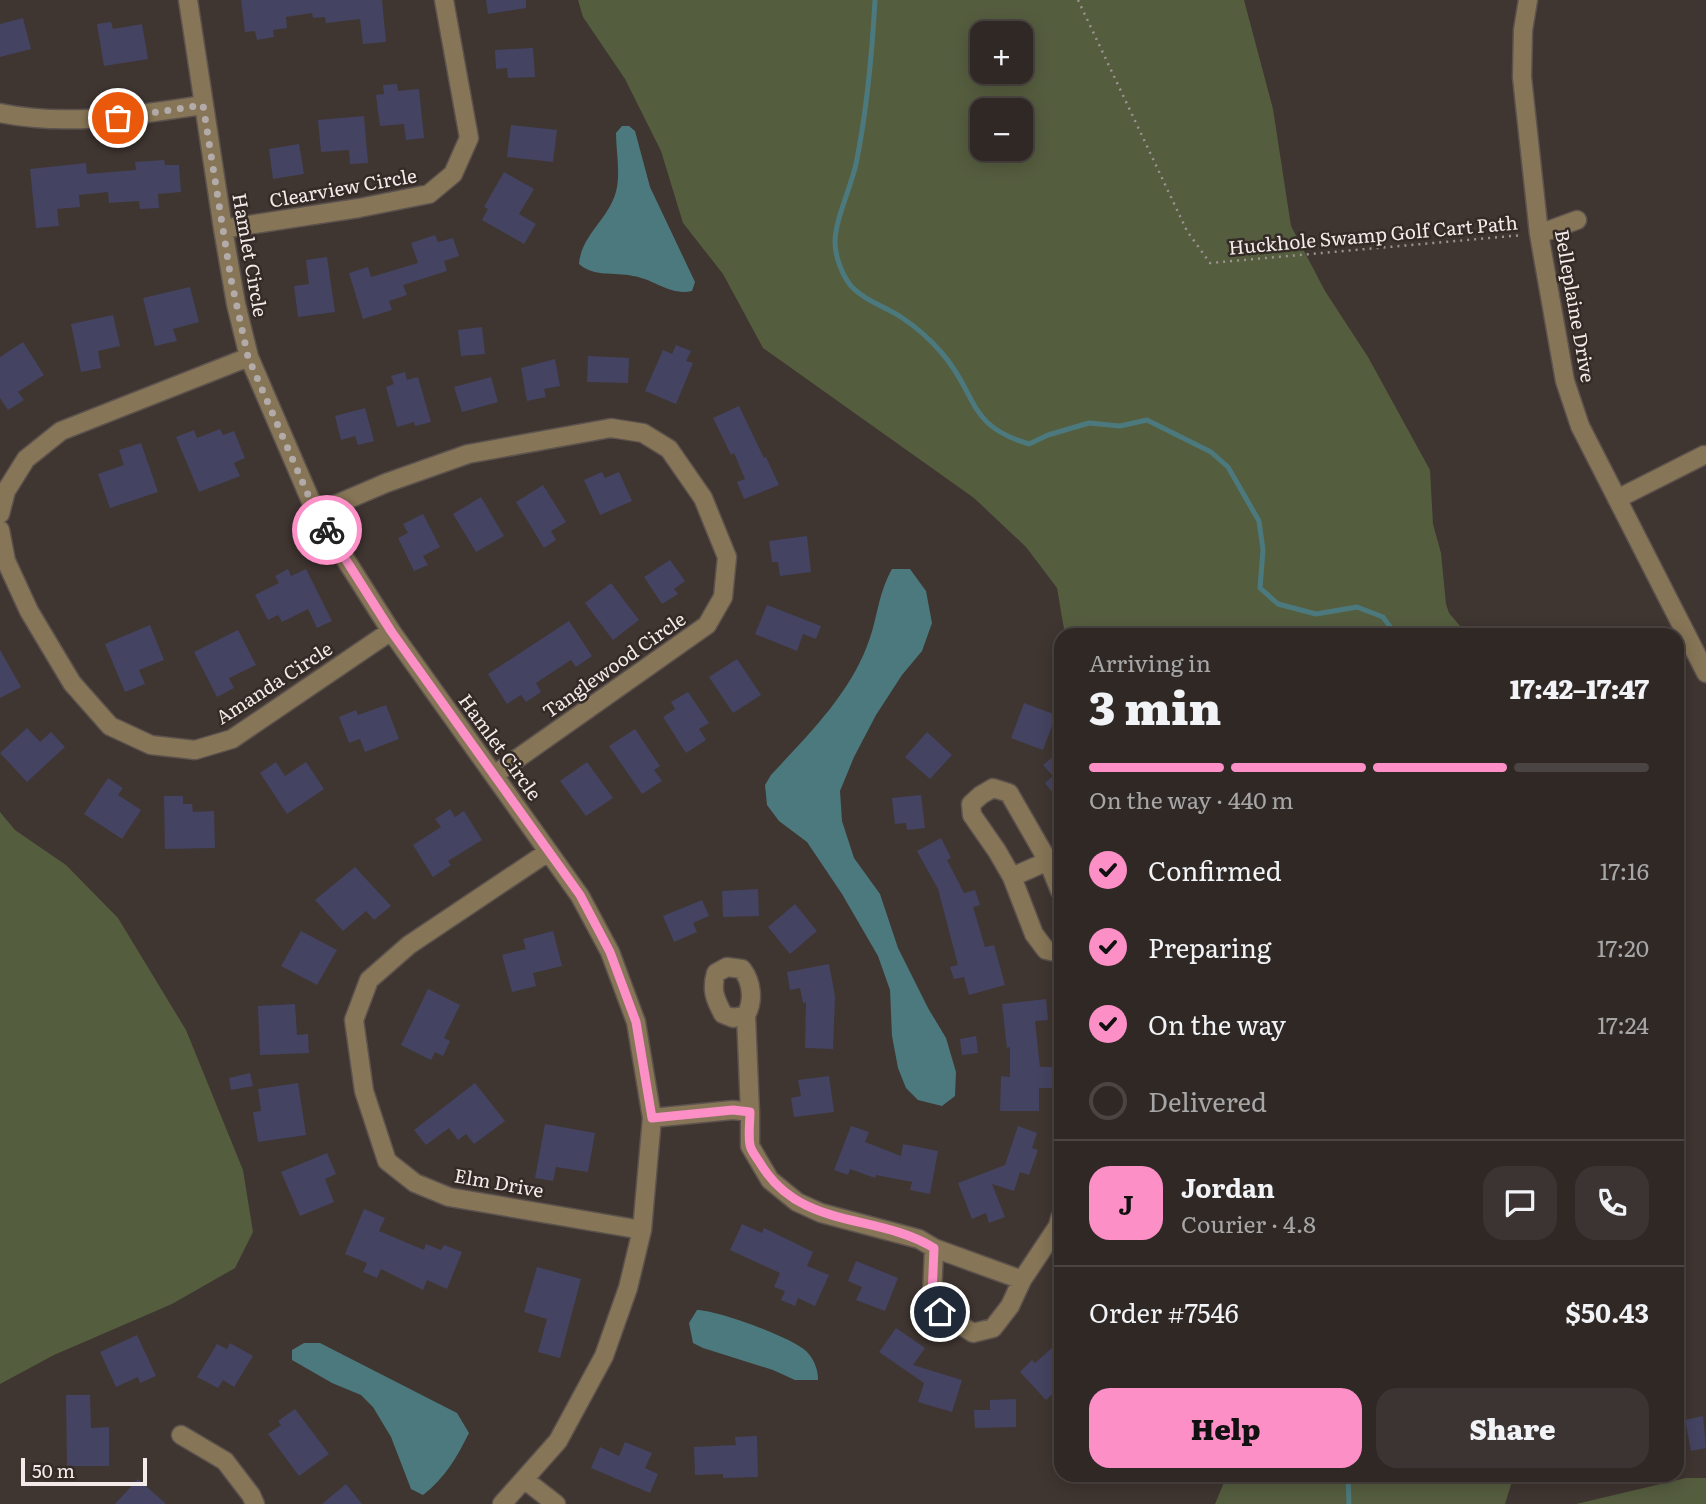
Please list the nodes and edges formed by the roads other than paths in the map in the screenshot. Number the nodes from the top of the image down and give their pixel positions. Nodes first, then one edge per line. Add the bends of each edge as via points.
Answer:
1 (188, 0) edge
2 (444, 0) edge
3 (1528, 0) edge
4 (203, 105) junction
5 (0, 113) edge
6 (1577, 220) dead end
7 (222, 229) junction
8 (1539, 234) junction
9 (248, 357) junction
10 (1704, 455) dead end
11 (1617, 499) junction
12 (316, 513) junction
13 (0, 514) edge
14 (0, 530) edge
15 (1683, 628) edge
16 (1684, 630) edge
17 (391, 631) junction
18 (1706, 673) edge
19 (494, 775) junction
20 (548, 852) junction
21 (1048, 861) junction
22 (1054, 876) edge
23 (1012, 877) junction
24 (1054, 952) edge
25 (746, 1015) dead end
26 (750, 1112) junction
27 (652, 1118) junction
28 (642, 1230) junction
29 (1054, 1232) edge
30 (934, 1248) junction
31 (1022, 1280) junction
32 (181, 1435) dead end
33 (525, 1480) junction
34 (255, 1504) edge
35 (502, 1504) edge
36 (556, 1504) edge

1 - 4 street, Hamlet Circle
2 - 7 street, Clearview Circle via 469,138 453,174 429,194
3 - 8 street, Belleplaine Drive via 1522,77
4 - 5 street via 118,118 50,119
4 - 7 street, Hamlet Circle
6 - 8 street
7 - 9 street, Hamlet Circle
8 - 11 street, Belleplaine Drive via 1564,381 1580,426
9 - 12 street, Hamlet Circle
9 - 13 street via 61,431 26,459 6,491
10 - 11 street
11 - 15 street, Belleplaine Drive
12 - 17 street, Hamlet Circle
12 - 19 street, Tanglewood Circle via 468,454 611,428 643,433 669,449 703,498 727,556 723,597 707,625
14 - 17 street, Amanda Circle via 6,561 29,611 72,683 110,726 150,745 195,750 232,739
16 - 18 street, Belleplaine Drive
17 - 19 street, Hamlet Circle
19 - 20 street, Hamlet Circle
20 - 27 street, Hamlet Circle via 580,895 610,952 636,1022
20 - 28 street, Elm Drive via 409,944 369,980 354,1020 364,1091 387,1161 415,1183 449,1197
21 - 22 street
21 - 23 street
21 - 23 street via 1009,793 993,788 971,804 972,815
23 - 24 street via 1034,934 1046,950
25 - 26 street
26 - 27 street
26 - 30 street via 750,1146 770,1180 797,1202 821,1213 919,1239
27 - 28 street, Hamlet Circle
28 - 33 street, Hamlet Circle via 604,1356 558,1441
29 - 31 street
30 - 31 street
30 - 31 street via 932,1296 940,1312 973,1332 993,1328
32 - 34 street via 225,1461
33 - 35 street, Hamlet Circle
33 - 36 street

